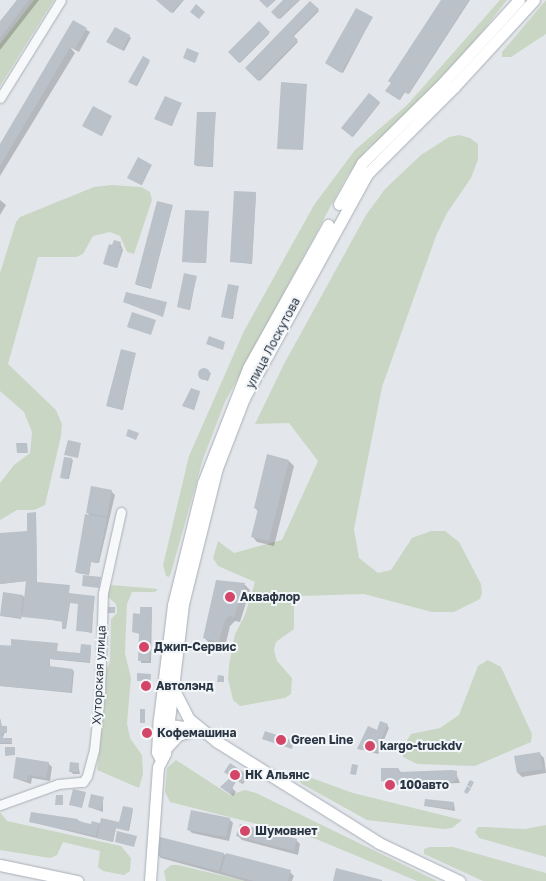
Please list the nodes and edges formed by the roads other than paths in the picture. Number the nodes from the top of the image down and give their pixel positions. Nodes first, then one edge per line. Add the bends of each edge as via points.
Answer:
1 (61, 0) edge
2 (519, 0) edge
3 (534, 0) edge
4 (0, 98) edge
5 (121, 512) dead end
6 (172, 684) junction
7 (163, 724) junction
8 (200, 729) junction
9 (161, 758) junction
10 (0, 805) edge
11 (0, 865) edge
12 (78, 881) edge
13 (150, 881) edge
14 (459, 881) edge

1 - 4 street
2 - 7 main road, улица Лоскутова via 444,82 362,164 248,368 202,483 190,529 173,605
3 - 6 main road, улица Лоскутова via 468,73 367,174 265,355 226,443 208,501 183,604
5 - 10 street, Хуторская улица via 103,593 100,692 94,750 87,776 82,782 58,784
6 - 7 main road, улица Лоскутова
6 - 8 main road via 183,710
7 - 8 main road
7 - 9 main road, улица Лоскутова via 157,752
8 - 9 main road via 178,735
8 - 14 main road via 379,843
9 - 13 main road, улица Лоскутова
11 - 12 main road

